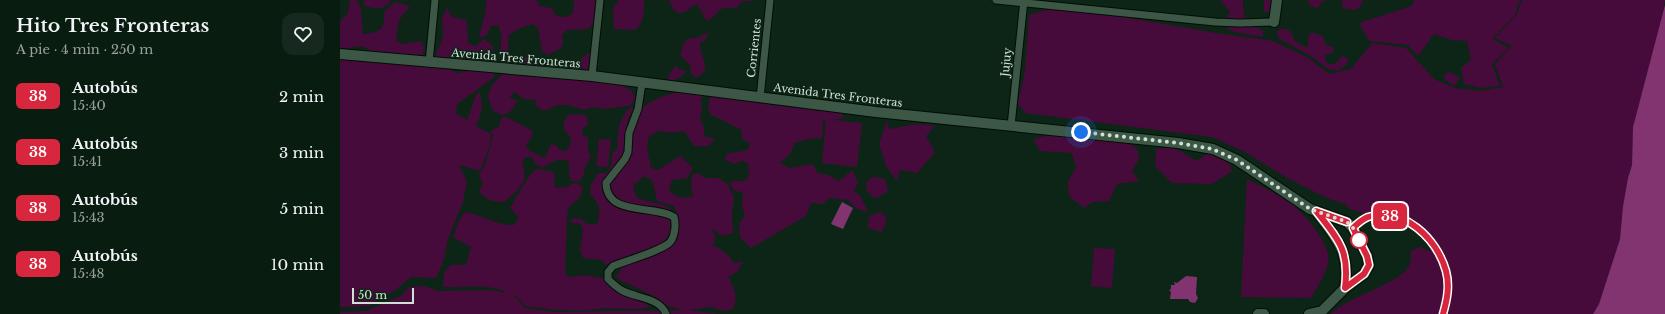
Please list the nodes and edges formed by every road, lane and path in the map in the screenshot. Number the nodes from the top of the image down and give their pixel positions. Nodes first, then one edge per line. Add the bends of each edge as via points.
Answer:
1 (435, 0) edge
2 (600, 0) edge
3 (770, 0) edge
4 (996, 0) edge
5 (1276, 0) edge
6 (1024, 1) edge
7 (1274, 22) joint
8 (340, 54) edge
9 (429, 63) junction
10 (592, 76) junction
11 (642, 83) junction
12 (760, 98) junction
13 (1010, 126) junction
14 (1316, 211) junction
15 (1353, 228) junction
16 (1345, 288) junction
17 (1321, 312) edge
18 (666, 314) edge
19 (1258, 314) edge
20 (1264, 314) edge
21 (1309, 314) edge
22 (1443, 314) edge

1 - 9 street
2 - 10 street
3 - 12 street, Corrientes
4 - 6 street
5 - 7 main road
6 - 7 street via 1214,22
6 - 13 street, Jujuy
8 - 9 main road, Avenida Tres Fronteras
9 - 10 main road, Avenida Tres Fronteras
10 - 11 main road, Avenida Tres Fronteras
11 - 12 main road, Avenida Tres Fronteras
11 - 18 street via 638,109 628,133 628,152 606,183 606,192 613,201 623,206 666,212 674,217 676,224 671,241 661,249 613,266 608,272 608,279 623,291 656,302 663,307
12 - 13 main road, Avenida Tres Fronteras
13 - 14 main road, Avenida Tres Fronteras via 1178,143 1212,149 1237,160
14 - 15 main road via 1347,222
14 - 16 main road via 1342,247 1346,266
15 - 16 main road via 1369,265 1364,274
15 - 22 street via 1367,218 1384,215 1416,226 1428,237 1446,272 1447,300
16 - 17 main road
17 - 21 main road
19 - 20 main road

